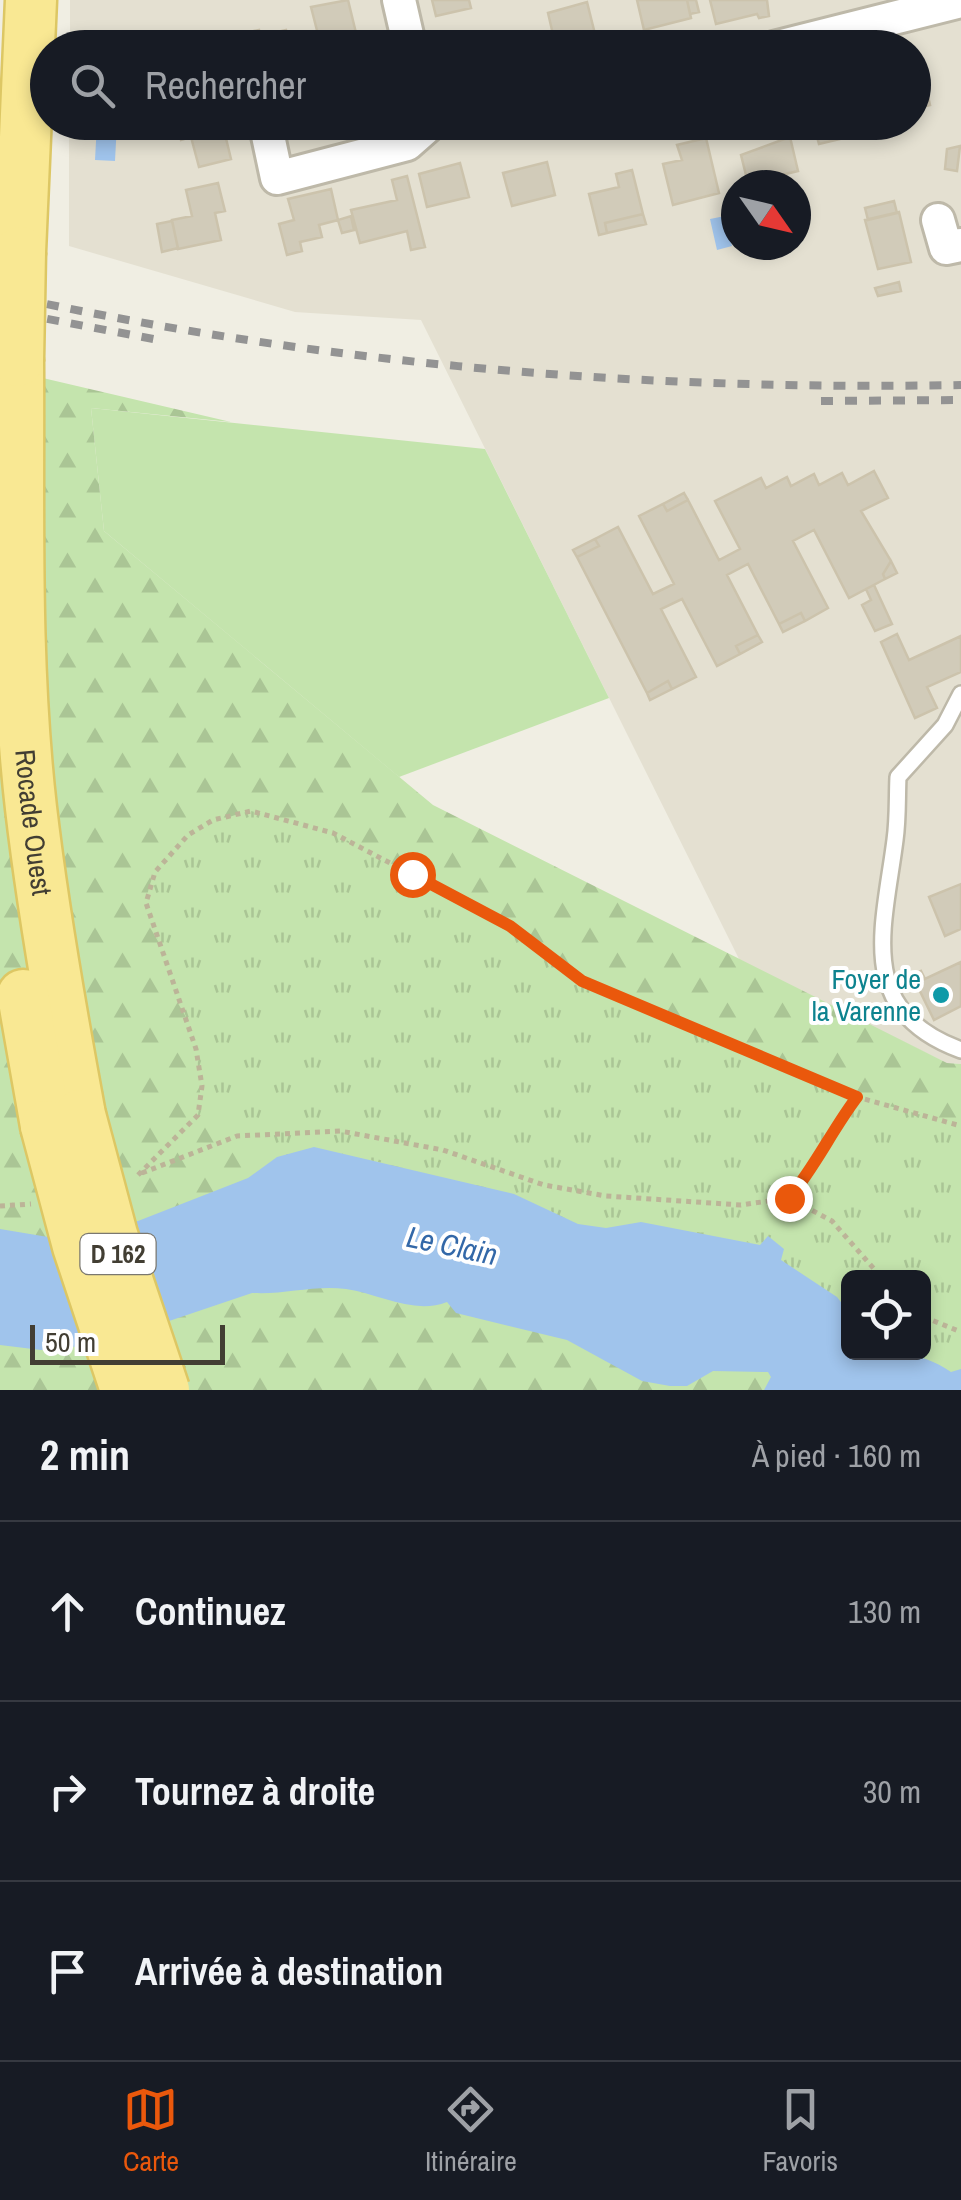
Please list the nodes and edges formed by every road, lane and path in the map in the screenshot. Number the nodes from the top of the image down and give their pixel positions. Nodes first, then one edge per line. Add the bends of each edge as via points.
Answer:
1 (31, 0) edge
2 (398, 0) edge
3 (961, 1) edge
4 (406, 30) edge
5 (846, 30) edge
6 (268, 140) edge
7 (412, 140) edge
8 (938, 220) dead end
9 (961, 244) edge
10 (961, 694) edge
11 (0, 837) edge
12 (961, 1050) edge
13 (857, 1097) junction
14 (63, 1121) junction
15 (961, 1126) edge
16 (789, 1198) junction
17 (875, 1270) edge
18 (931, 1320) edge
19 (961, 1332) edge
20 (126, 1390) edge
21 (164, 1390) edge

1 - 14 main road, Rocade Ouest / D 162, bridge via 18,361 21,640 30,805 51,956
2 - 4 street
3 - 5 street
6 - 7 street via 277,178
8 - 9 street via 946,248
10 - 12 lane via 945,725 898,778 881,953 892,998 909,1019
11 - 14 main road, Rocade Ouest / D 162
13 - 15 path
13 - 16 path
13 - 16 path via 582,981 510,926 333,833 251,811 213,820 188,835 155,872 146,903 202,1086 198,1115 138,1175 237,1136 340,1131 443,1150 544,1185 606,1196 741,1204
14 - 20 main road, Rocade Ouest / D 162, bridge via 78,1246
14 - 21 main road, Rocade Ouest / D 162, bridge via 112,1235
16 - 17 path via 832,1221
18 - 19 path

